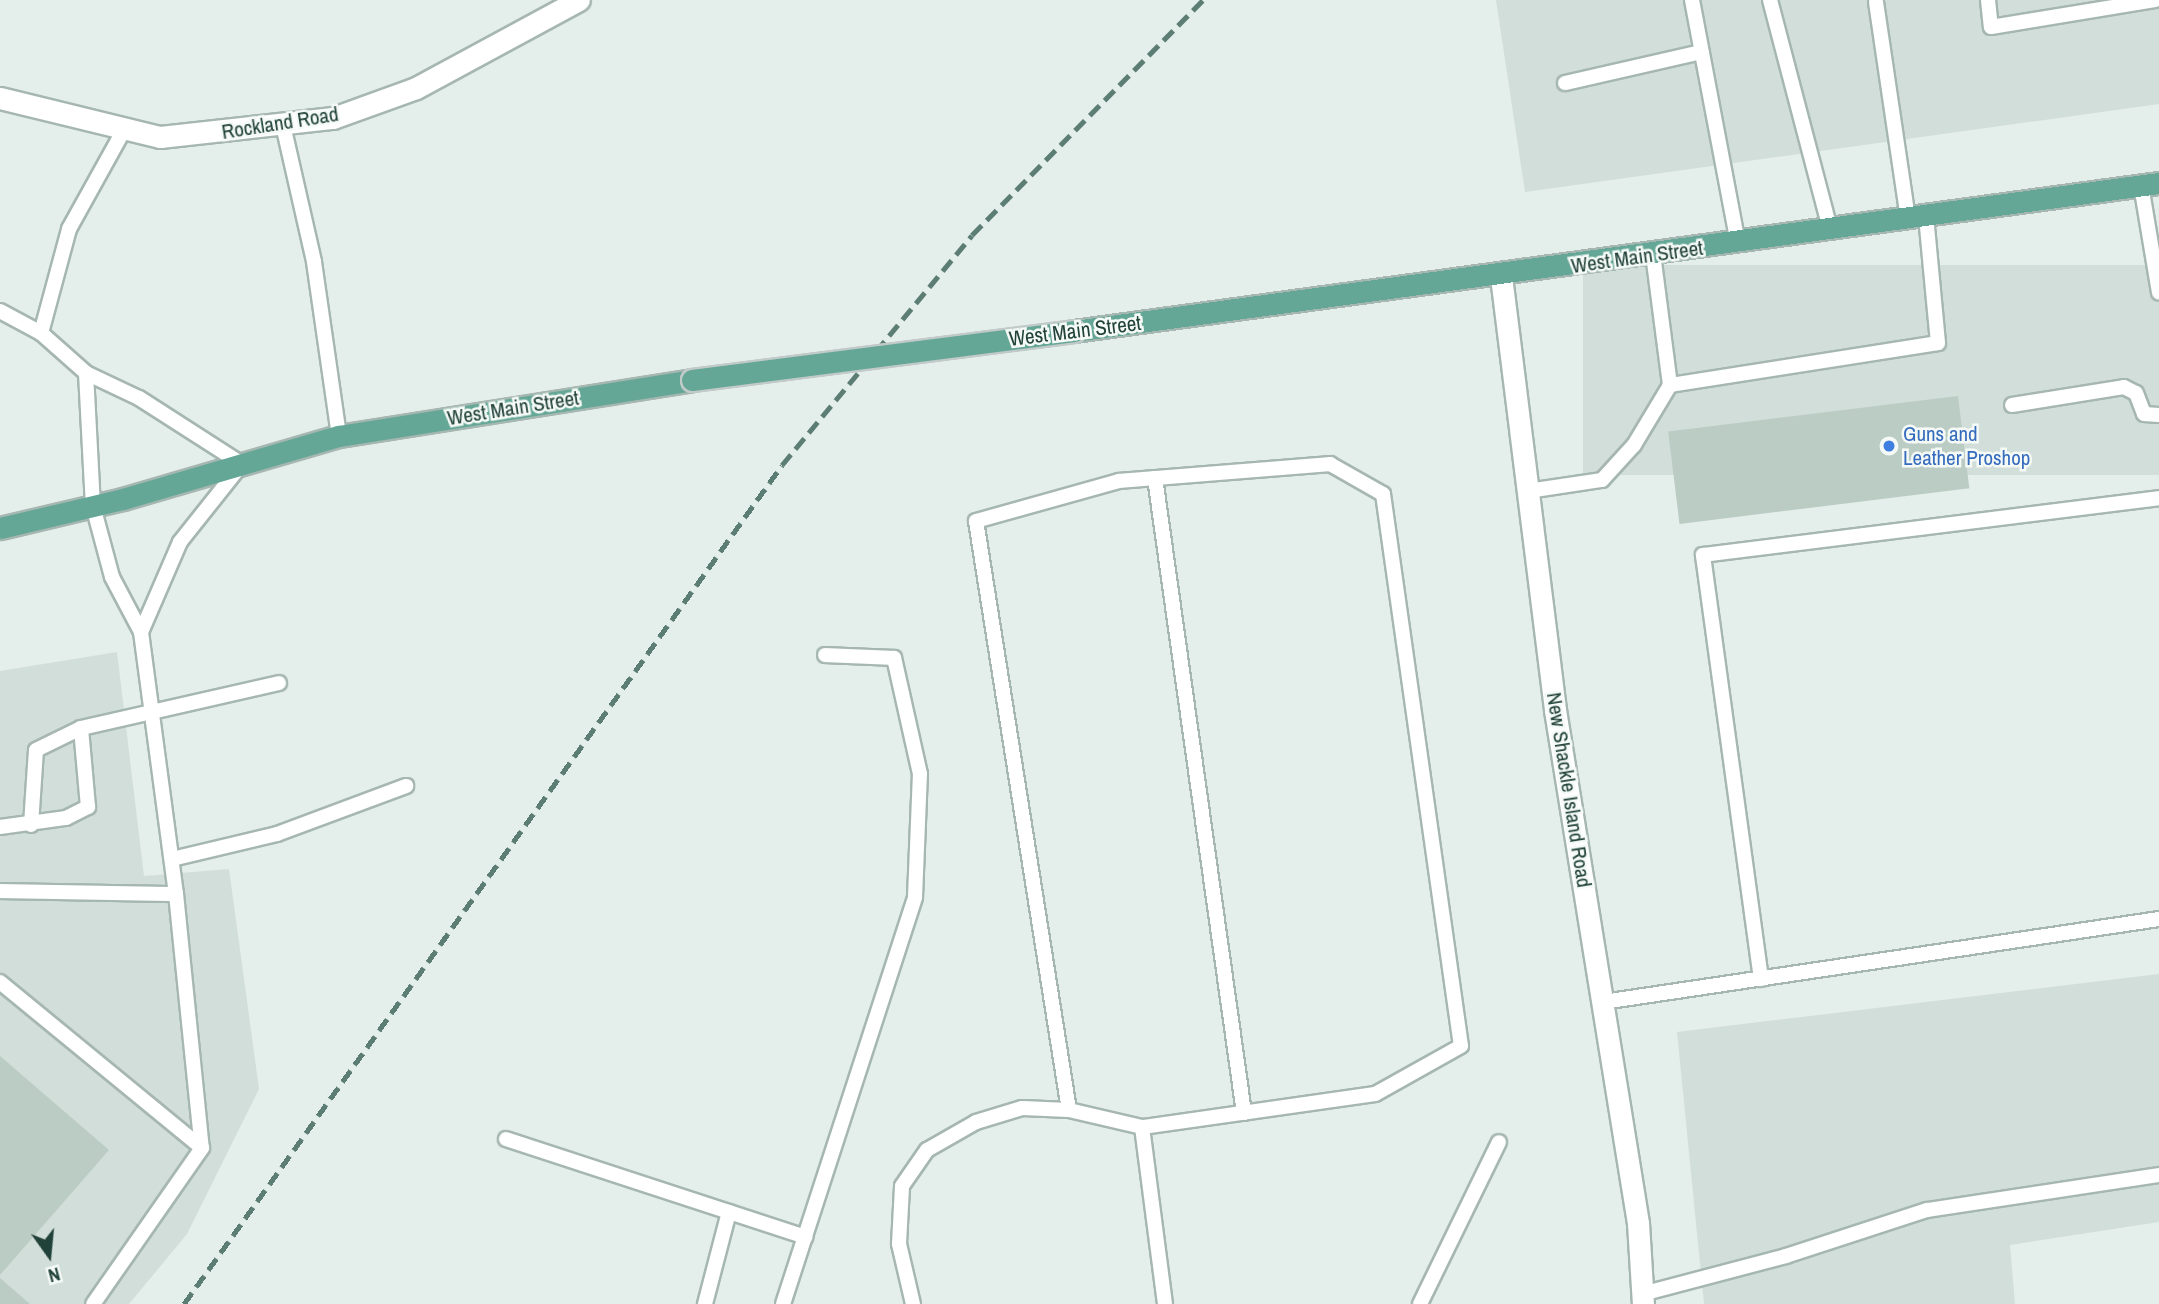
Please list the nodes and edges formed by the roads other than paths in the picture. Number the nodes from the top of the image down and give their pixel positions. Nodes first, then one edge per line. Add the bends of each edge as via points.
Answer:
1 (579, 0) edge
2 (1692, 0) edge
3 (1770, 0) edge
4 (1987, 0) edge
5 (1876, 2) dead end
6 (2157, 2) edge
7 (1702, 52) junction
8 (1565, 83) dead end
9 (0, 98) edge
10 (284, 125) junction
11 (125, 128) junction
12 (2150, 184) edge
13 (1917, 217) junction
14 (1830, 229) junction
15 (1738, 243) junction
16 (1653, 254) junction
17 (1501, 276) junction
18 (2159, 289) edge
19 (0, 311) edge
20 (41, 333) junction
21 (86, 373) junction
22 (1670, 385) junction
23 (2012, 405) dead end
24 (2159, 415) edge
25 (339, 436) junction
26 (242, 464) junction
27 (1155, 478) junction
28 (1528, 491) junction
29 (2159, 498) edge
30 (93, 506) junction
31 (0, 528) edge
32 (141, 632) junction
33 (825, 655) dead end
34 (279, 683) dead end
35 (152, 714) junction
36 (81, 728) junction
37 (406, 786) dead end
38 (32, 825) junction
39 (0, 827) edge
40 (172, 859) junction
41 (0, 891) edge
42 (176, 894) junction
43 (2159, 919) edge
44 (1761, 978) junction
45 (0, 982) edge
46 (1603, 1002) junction
47 (1069, 1111) junction
48 (1244, 1113) junction
49 (1142, 1127) junction
50 (506, 1139) dead end
51 (1499, 1142) dead end
52 (202, 1148) junction
53 (2159, 1175) edge
54 (729, 1212) junction
55 (805, 1237) junction
56 (1642, 1299) edge
57 (93, 1304) edge
58 (705, 1304) edge
59 (783, 1304) edge
60 (914, 1304) edge
61 (1165, 1304) edge
62 (1420, 1304) edge

1 - 10 main road, Rockland Road via 416,88 333,118
2 - 7 lane
3 - 14 lane
4 - 6 lane via 1991,27
5 - 13 lane
7 - 8 lane
7 - 15 lane
9 - 11 main road, Rockland Road
10 - 11 main road, Rockland Road via 160,137
10 - 25 lane via 314,262
11 - 20 lane via 69,229
12 - 13 main road, West Main Street
12 - 18 lane
13 - 14 main road, West Main Street
13 - 22 lane via 1938,343
14 - 15 main road, West Main Street
15 - 16 main road, West Main Street
16 - 17 main road, West Main Street
16 - 22 lane
17 - 25 main road, West Main Street, bridge via 692,380
17 - 28 main road, New Shackle Island Road
19 - 20 lane
20 - 21 lane
21 - 26 lane via 139,398
21 - 30 lane
22 - 28 lane via 1634,445 1602,480
23 - 24 lane via 2124,387 2136,393 2144,414
25 - 26 main road, West Main Street
26 - 30 main road, West Main Street
26 - 32 lane via 180,542
27 - 47 lane via 1119,481 976,521
27 - 48 lane
27 - 48 lane via 1329,464 1383,494 1461,1046 1376,1094
28 - 46 main road, New Shackle Island Road via 1555,710
29 - 44 lane via 1703,555
30 - 31 main road, West Main Street
30 - 32 lane via 112,577
32 - 35 lane
33 - 55 lane via 894,658 920,774 915,897
34 - 35 lane
35 - 36 lane
35 - 40 lane
36 - 38 lane via 36,750
36 - 38 lane via 88,807 66,818
37 - 40 lane via 277,834
38 - 39 lane
40 - 42 lane
41 - 42 lane
42 - 52 lane
43 - 44 lane
44 - 46 lane
45 - 52 lane
46 - 56 main road, New Shackle Island Road via 1638,1223
47 - 49 lane
47 - 60 lane via 1022,1108 976,1122 927,1150 902,1186 898,1244
48 - 49 lane
49 - 61 lane
50 - 54 lane
51 - 62 lane
52 - 57 lane
53 - 56 lane via 1927,1210
54 - 55 lane
54 - 58 lane
55 - 59 lane

